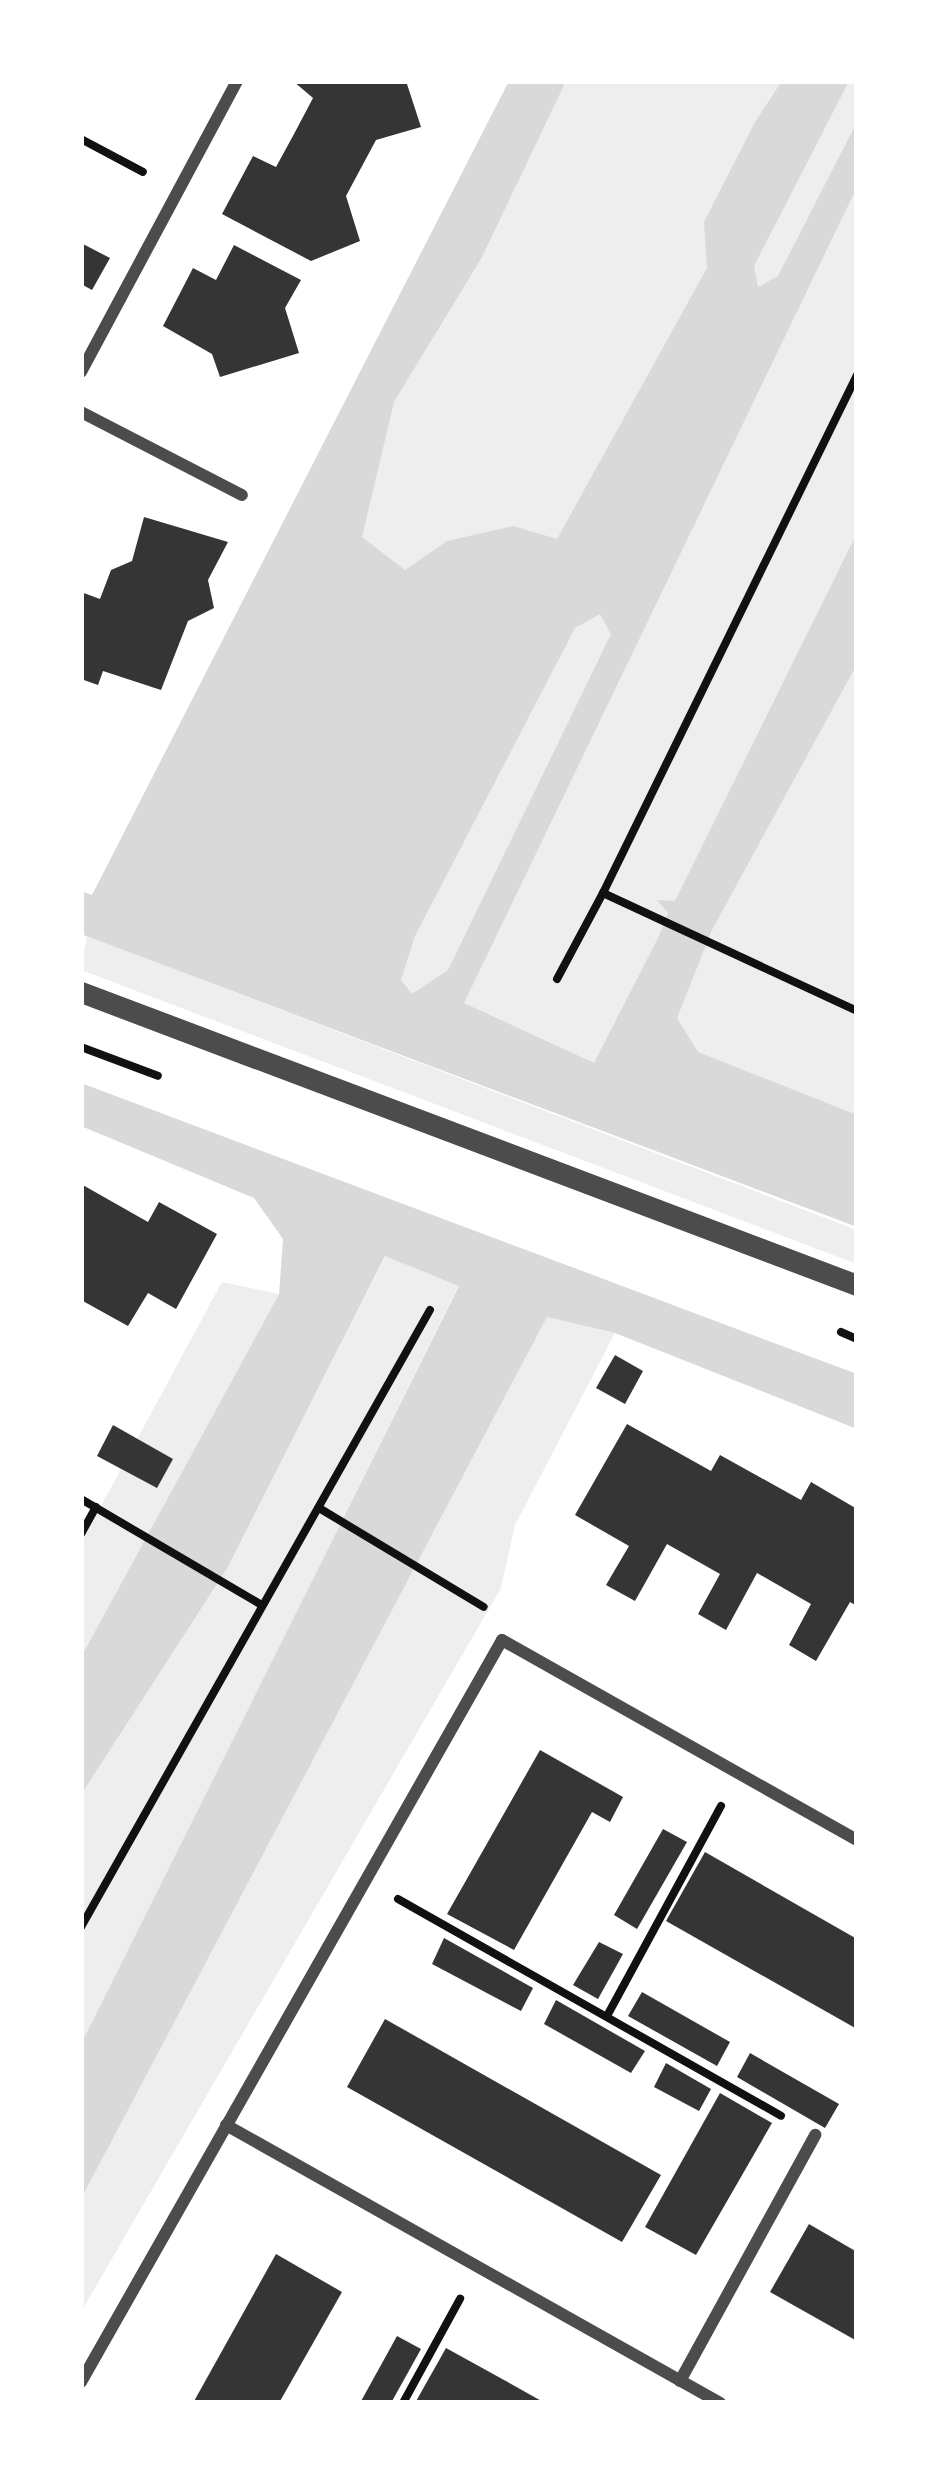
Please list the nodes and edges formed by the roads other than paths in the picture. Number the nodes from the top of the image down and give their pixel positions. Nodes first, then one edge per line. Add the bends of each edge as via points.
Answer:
1 (236, 81) edge
2 (81, 372) edge
3 (81, 412) edge
4 (242, 495) dead end
5 (81, 992) edge
6 (857, 1285) edge
7 (857, 1840) edge
8 (226, 2125) junction
9 (814, 2135) road end
10 (680, 2381) junction
11 (81, 2382) edge
12 (720, 2403) edge

1 - 2 street
3 - 4 street
5 - 6 street
7 - 8 street via 502,1640
8 - 10 street
8 - 11 street
9 - 10 street
10 - 12 street

